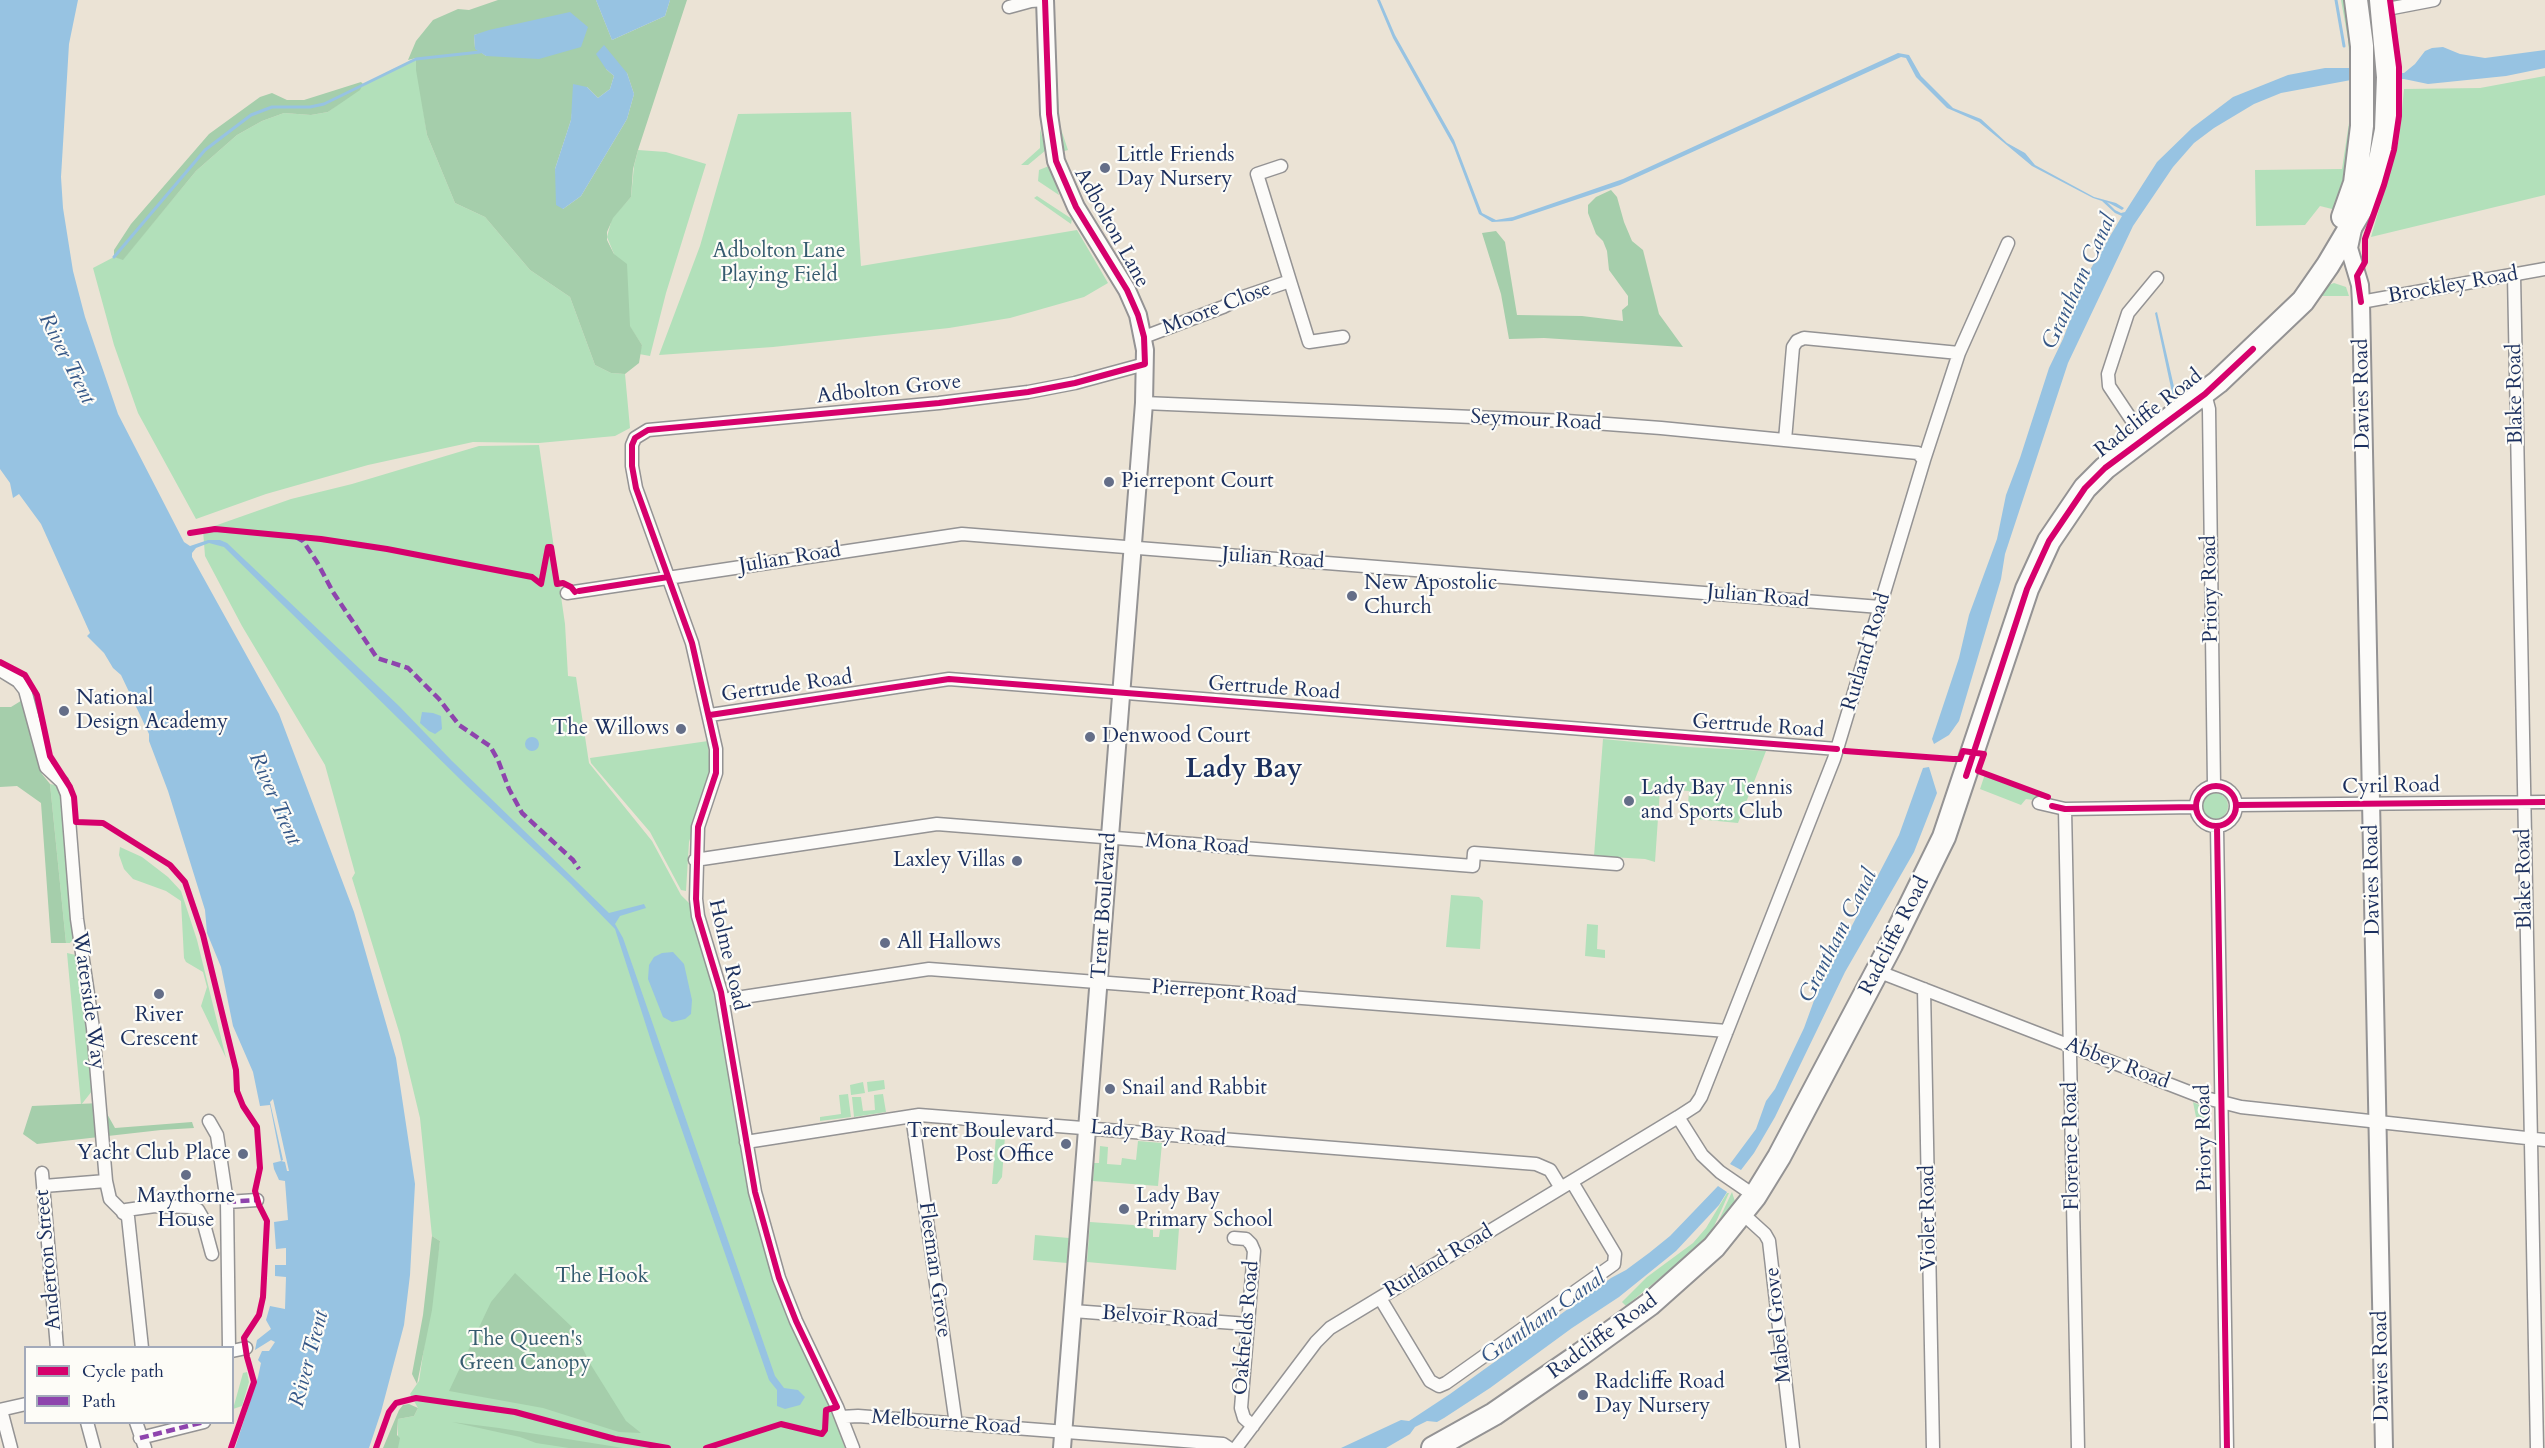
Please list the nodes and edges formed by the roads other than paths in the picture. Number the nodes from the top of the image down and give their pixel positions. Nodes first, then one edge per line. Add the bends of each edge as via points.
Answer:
1 (1045, 0) edge
2 (2356, 0) edge
3 (2434, 0) edge
4 (1015, 4) edge
5 (2382, 5) edge
6 (1281, 166) dead end
7 (2356, 219) junction
8 (2008, 243) dead end
9 (2324, 262) junction
10 (2545, 269) edge
11 (2514, 275) junction
12 (2357, 276) junction
13 (2157, 278) dead end
14 (1290, 281) junction
15 (2361, 302) junction
16 (1144, 337) junction
17 (1343, 337) dead end
18 (1959, 353) junction
19 (1145, 364) junction
20 (2205, 393) junction
21 (1144, 403) junction
22 (2143, 437) junction
23 (635, 438) joint
24 (1785, 440) junction
25 (1924, 460) junction
26 (1132, 548) junction
27 (668, 577) junction
28 (567, 593) dead end
29 (1880, 608) junction
30 (0, 670) edge
31 (1121, 693) junction
32 (710, 715) junction
33 (1837, 749) junction
34 (2214, 785) junction
35 (2524, 802) junction
36 (2545, 802) edge
37 (2040, 803) dead end
38 (2371, 804) junction
39 (2237, 805) junction
40 (2196, 807) junction
41 (2065, 809) junction
42 (2217, 826) junction
43 (1110, 838) junction
44 (695, 860) junction
45 (1617, 864) dead end
46 (1878, 971) junction
47 (1099, 983) junction
48 (1924, 989) junction
49 (723, 1000) junction
50 (1727, 1031) junction
51 (2070, 1046) junction
52 (2222, 1102) junction
53 (912, 1116) junction
54 (1678, 1117) junction
55 (209, 1120) dead end
56 (2377, 1122) junction
57 (1087, 1129) junction
58 (2530, 1138) junction
59 (2545, 1140) edge
60 (746, 1142) junction
61 (106, 1181) junction
62 (1566, 1185) junction
63 (257, 1200) dead end
64 (227, 1202) junction
65 (1749, 1205) junction
66 (123, 1213) junction
67 (1234, 1238) dead end
68 (212, 1254) dead end
69 (1380, 1298) junction
70 (1073, 1311) junction
71 (1248, 1324) junction
72 (57, 1346) edge
73 (142, 1346) edge
74 (229, 1346) edge
75 (246, 1348) dead end
76 (234, 1351) edge
77 (24, 1404) edge
78 (0, 1410) edge
79 (841, 1417) junction
80 (88, 1424) edge
81 (137, 1424) edge
82 (198, 1424) edge
83 (956, 1424) junction
84 (1253, 1426) junction
85 (1063, 1440) edge
86 (143, 1443) edge
87 (11, 1448) edge
88 (94, 1448) edge
89 (853, 1448) edge
90 (1229, 1448) edge
91 (1236, 1448) edge
92 (1433, 1448) edge
93 (1793, 1448) edge
94 (1933, 1448) edge
95 (2078, 1448) edge
96 (2227, 1448) edge
97 (2384, 1448) edge
98 (2537, 1448) edge

1 - 4 street
1 - 16 street, Adbolton Lane via 1049,114 1056,161 1076,207 1127,290
2 - 9 highway, Radcliffe Road via 2362,46 2362,126 2355,183
3 - 5 street
5 - 7 highway, Radcliffe Road via 2388,89 2386,130 2372,187
6 - 14 street, Moore Close via 1257,174
7 - 9 highway, Radcliffe Road
7 - 12 street, Davies Road via 2349,248
8 - 18 street, Rutland Road
9 - 12 street
9 - 20 highway, Radcliffe Road via 2253,349
10 - 11 street, Brockley Road
11 - 15 street, Brockley Road
11 - 35 street, Blake Road
12 - 15 street, Davies Road
13 - 22 street via 2128,313 2108,374 2109,386
14 - 16 street, Moore Close
14 - 17 street, Moore Close via 1309,342
15 - 38 street, Davies Road
16 - 19 street, Adbolton Lane
18 - 24 street via 1804,338 1797,341 1793,347
18 - 25 street, Rutland Road
19 - 21 street, Trent Boulevard
19 - 23 street, Adbolton Grove via 1028,392 648,430
20 - 22 highway, Radcliffe Road
20 - 34 street, Priory Road via 2209,409
21 - 24 street, Seymour Road via 1567,421
21 - 26 street, Trent Boulevard
22 - 46 highway, Radcliffe Road via 2085,488 2049,541 2027,589 1944,837
23 - 27 street, Holme Road via 631,453 636,488
24 - 25 street, Seymour Road via 1918,453
25 - 29 street, Rutland Road
26 - 27 street, Julian Road via 962,534
26 - 29 street, Julian Road
26 - 31 street, Trent Boulevard
27 - 28 street, Julian Road
27 - 32 street, Holme Road via 692,643
29 - 33 street, Rutland Road
30 - 61 street, Waterside Way via 25,690 46,767 67,794
31 - 32 street, Gertrude Road via 949,679
31 - 33 street, Gertrude Road
31 - 43 street, Trent Boulevard
32 - 44 street, Holme Road via 716,773 698,827
33 - 50 street, Rutland Road
34 - 39 street via 2230,790
34 - 40 street via 2203,790
35 - 36 street, Cyril Road
35 - 38 street, Cyril Road
35 - 58 street, Blake Road
37 - 41 street
38 - 39 street, Cyril Road
38 - 56 street, Davies Road
39 - 42 street via 2231,820
40 - 41 street
40 - 42 street via 2200,819
41 - 51 street, Florence Road
42 - 52 street, Priory Road
43 - 44 street, Mona Road via 937,824
43 - 45 street, Mona Road via 1473,866 1474,853
43 - 47 street, Trent Boulevard
44 - 49 street, Holme Road via 698,916
46 - 48 street, Abbey Road
46 - 65 highway, Radcliffe Road via 1779,1157
47 - 49 street, Pierrepont Road via 929,969
47 - 50 street, Pierrepont Road
47 - 57 street, Trent Boulevard
48 - 51 street, Abbey Road
48 - 94 street, Violet Road
49 - 60 street, Holme Road
50 - 54 street, Rutland Road via 1701,1097
51 - 52 street, Abbey Road
51 - 95 street, Florence Road
52 - 56 street, Abbey Road
52 - 96 street, Priory Road
53 - 57 street, Lady Bay Road
53 - 60 street, Lady Bay Road
53 - 83 street, Fleeman Grove
54 - 62 street, Rutland Road
54 - 65 street via 1702,1155
55 - 64 street via 217,1135
56 - 58 street, Abbey Road
56 - 97 street, Davies Road
57 - 62 street, Lady Bay Road via 1536,1164 1550,1170
57 - 70 street, Trent Boulevard
58 - 59 street, Abbey Road
58 - 98 street, Blake Road
60 - 79 street, Holme Road via 779,1278
61 - 66 street, Waterside Way via 110,1199
61 - 72 street, Anderton Street via 43,1180
62 - 69 street, Rutland Road
62 - 69 street, Lady Bay Road via 1615,1254 1614,1264 1446,1383 1439,1386 1430,1381
63 - 64 street
64 - 74 street
65 - 92 highway, Radcliffe Road via 1694,1266 1628,1321 1494,1414
65 - 93 street, Mabel Grove via 1769,1241
66 - 68 street via 155,1206 198,1210
66 - 73 street, Waterside Way via 128,1217
67 - 71 street, Oakfields Road via 1246,1239 1254,1251
69 - 84 street, Rutland Road via 1323,1334
70 - 71 street, Belvoir Road
70 - 85 street, Trent Boulevard
71 - 84 street, Oakfields Road via 1240,1408
75 - 76 street
77 - 78 street
78 - 87 street
79 - 83 street, Melbourne Road
79 - 89 street, Holme Road
80 - 88 street
81 - 86 street
82 - 86 street
83 - 85 street, Melbourne Road
84 - 91 street, Rutland Road
85 - 90 street, Melbourne Road via 1223,1444

